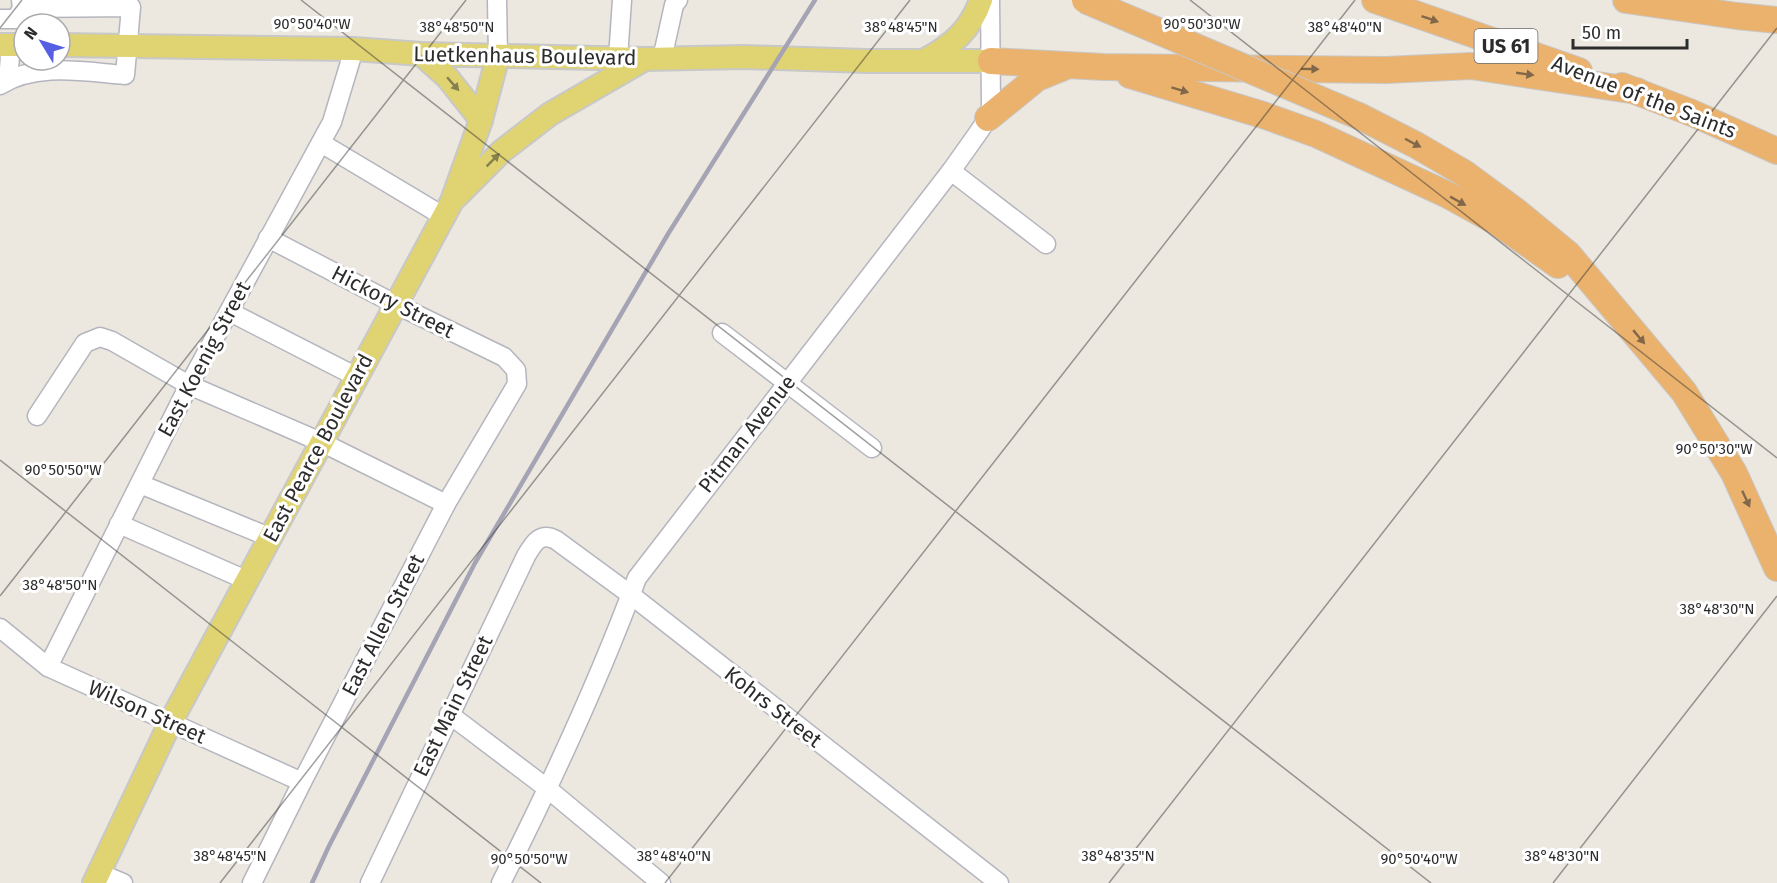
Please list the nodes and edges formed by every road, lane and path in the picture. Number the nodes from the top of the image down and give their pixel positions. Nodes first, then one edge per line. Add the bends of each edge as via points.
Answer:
1 (497, 0) edge
2 (622, 0) edge
3 (678, 0) edge
4 (981, 0) edge
5 (990, 0) edge
6 (1085, 0) edge
7 (1375, 0) edge
8 (1626, 0) edge
9 (21, 4) edge
10 (41, 12) edge
11 (72, 14) edge
12 (0, 19) edge
13 (1777, 20) edge
14 (12, 45) edge
15 (72, 45) edge
16 (128, 46) junction
17 (354, 49) junction
18 (421, 54) junction
19 (498, 56) junction
20 (618, 58) junction
21 (654, 59) junction
22 (924, 61) junction
23 (991, 61) junction
24 (1068, 65) junction
25 (1104, 67) junction
26 (4, 82) edge
27 (1637, 91) junction
28 (988, 118) junction
29 (481, 120) junction
30 (321, 143) junction
31 (1777, 151) edge
32 (951, 171) junction
33 (448, 208) junction
34 (268, 238) junction
35 (1046, 244) dead end
36 (395, 304) junction
37 (1616, 309) junction
38 (230, 312) junction
39 (722, 333) dead end
40 (516, 370) joint
41 (357, 377) junction
42 (788, 382) junction
43 (189, 385) junction
44 (37, 416) dead end
45 (321, 442) junction
46 (873, 448) dead end
47 (140, 484) junction
48 (446, 504) junction
49 (119, 524) junction
50 (269, 537) junction
51 (545, 537) joint
52 (1777, 568) edge
53 (246, 580) junction
54 (631, 596) junction
55 (0, 628) edge
56 (48, 668) junction
57 (449, 714) junction
58 (170, 723) junction
59 (302, 782) junction
60 (548, 789) junction
61 (97, 878) edge
62 (123, 883) edge
63 (252, 883) edge
64 (370, 883) edge
65 (501, 883) edge
66 (661, 883) edge
67 (999, 883) edge

1 - 19 street, East Pearce Boulevard
2 - 20 street
3 - 21 street
4 - 22 main road via 961,35
5 - 23 street, Pitman Avenue
6 -> 37 highway, bridge via 1416,144 1464,173 1568,254
7 -> 27 highway, Avenue of the Saints / US 61
8 - 13 highway
9 - 10 street
9 - 12 street via 16,19
11 - 16 street via 130,7
14 - 26 street
15 - 16 main road, Luetkenhaus Boulevard
16 - 17 main road, Luetkenhaus Boulevard
16 - 26 street via 125,75 65,70 30,73
17 - 18 main road, Luetkenhaus Boulevard
17 - 30 street, East Koenig Street via 332,122
18 - 19 main road, Luetkenhaus Boulevard
18 -> 29 main road via 447,77
19 - 20 main road, Luetkenhaus Boulevard
19 - 29 main road, East Pearce Boulevard
20 - 21 main road, Luetkenhaus Boulevard
21 - 22 main road, Luetkenhaus Boulevard
33 -> 21 main road via 502,151 550,114
22 - 23 main road, Luetkenhaus Boulevard
23 - 24 highway
23 - 28 street, Pitman Avenue
24 - 25 highway
24 - 28 highway via 1036,78
25 -> 27 highway via 1472,66
25 -> 37 highway via 1316,134 1448,195 1497,222
27 - 31 highway, Avenue of the Saints / US 61
28 - 32 street, Pitman Avenue
29 - 33 main road, East Pearce Boulevard
30 - 33 street
30 - 34 street, East Koenig Street
32 - 35 street
32 - 42 street, Pitman Avenue
33 - 36 main road, East Pearce Boulevard
34 - 36 street, Hickory Street
34 - 38 street, East Koenig Street
36 - 40 street, Hickory Street via 504,357
36 - 41 main road, East Pearce Boulevard
37 -> 52 highway via 1684,392 1734,473
38 - 41 street
38 - 43 street, East Koenig Street
39 - 42 street
40 - 48 street, East Allen Street via 517,384
41 - 45 main road, East Pearce Boulevard
42 - 46 street
42 - 54 street, Pitman Avenue via 637,578
43 - 44 street via 100,337 85,343
43 - 45 street
43 - 47 street, East Koenig Street
45 - 48 street
45 - 50 main road, East Pearce Boulevard
47 - 49 street, East Koenig Street
47 - 50 street
48 - 59 street, East Allen Street
49 - 53 street
49 - 56 street, East Koenig Street
50 - 53 main road, East Pearce Boulevard
51 - 54 street, Kohrs Street via 556,540
51 - 57 street, East Main Street via 534,543 526,556
53 - 58 main road, East Pearce Boulevard
54 - 60 street, Pitman Avenue
54 - 67 street, Kohrs Street
55 - 56 street, Wilson Street
56 - 58 street, Wilson Street
57 - 60 street
57 - 64 street, East Main Street
58 - 59 street, Wilson Street
58 - 61 main road, East Pearce Boulevard
59 - 63 street, East Allen Street
60 - 65 street, Pitman Avenue
60 - 66 street
61 - 62 street

